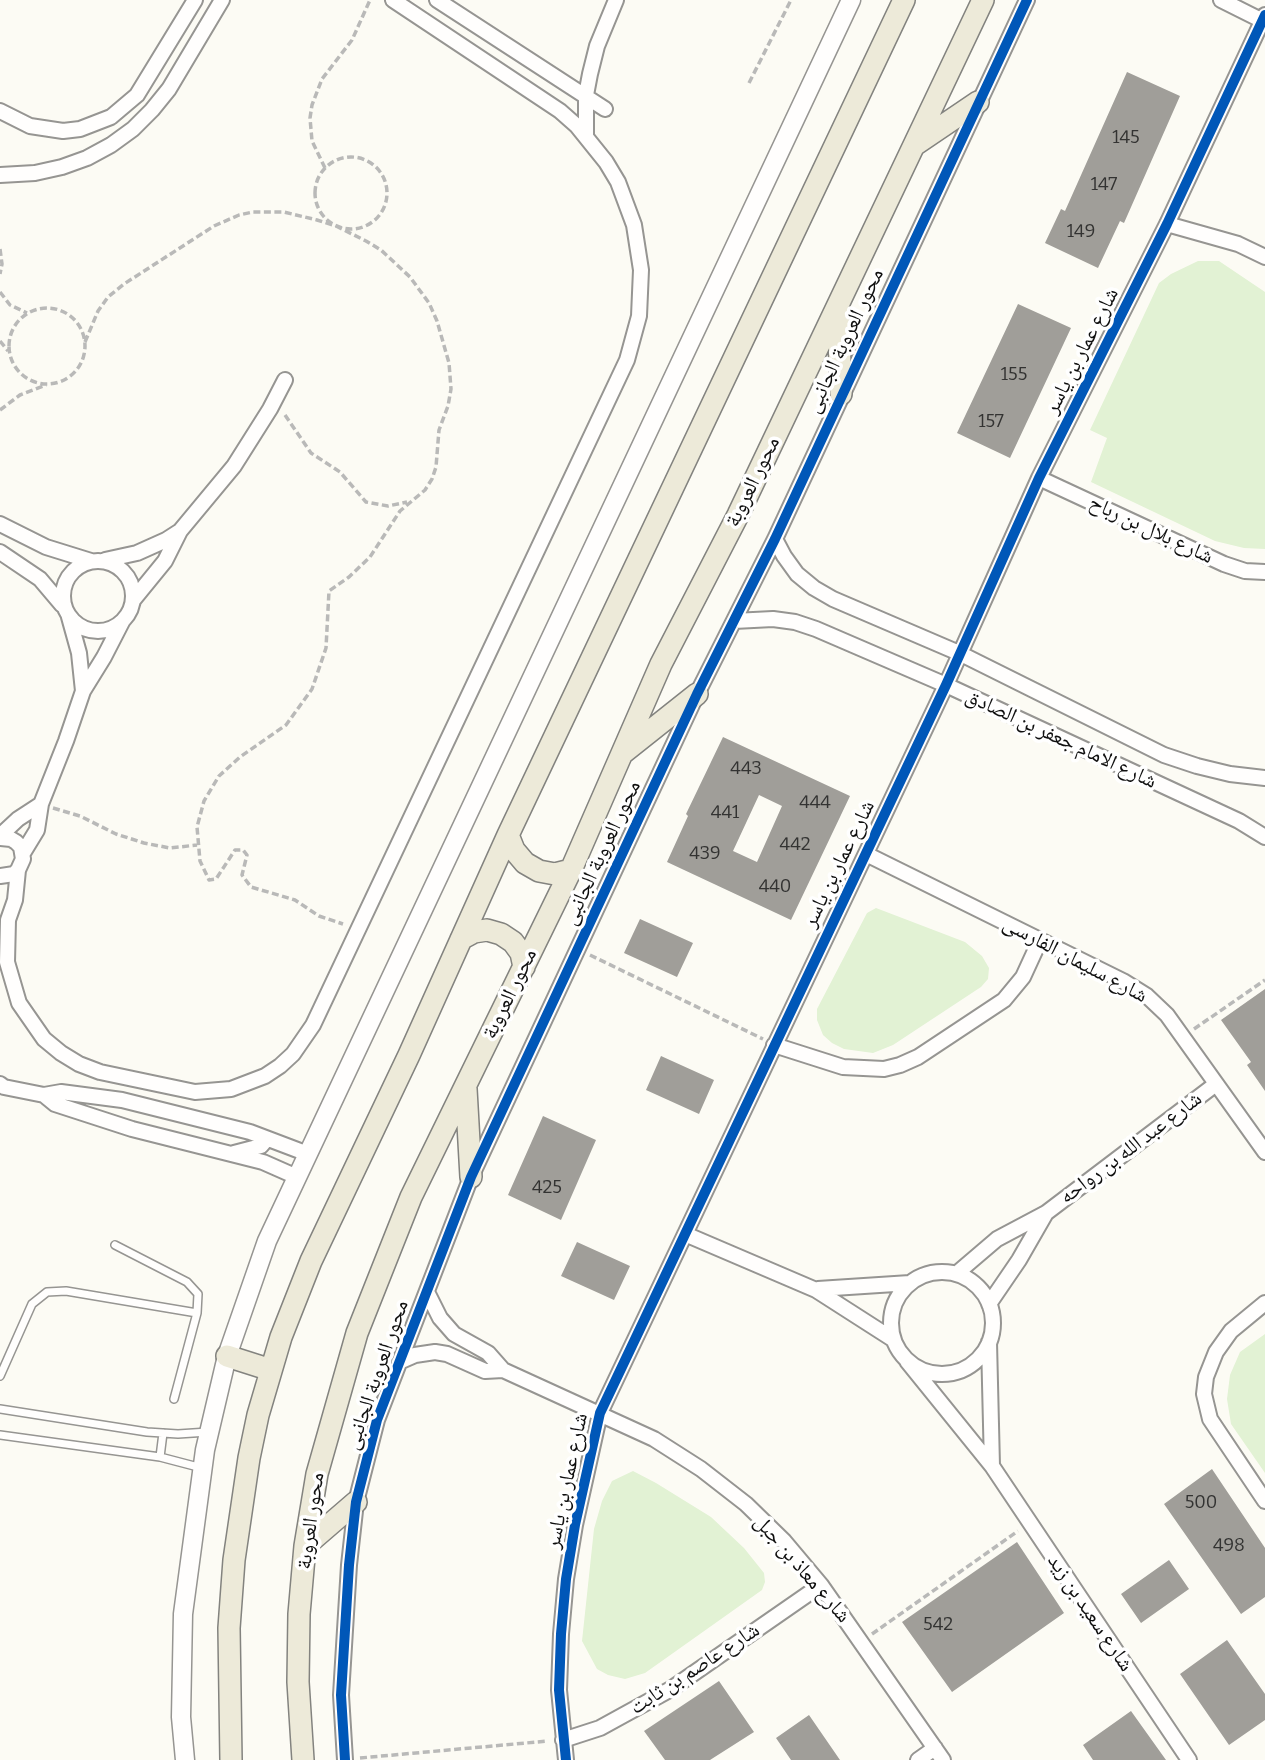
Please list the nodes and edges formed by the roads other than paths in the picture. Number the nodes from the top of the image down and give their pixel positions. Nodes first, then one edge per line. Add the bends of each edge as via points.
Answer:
1 (195, 0) edge
2 (222, 0) edge
3 (393, 0) edge
4 (437, 0) edge
5 (616, 0) edge
6 (851, 0) edge
7 (904, 0) edge
8 (982, 0) edge
9 (1027, 0) edge
10 (1221, 0) edge
11 (1264, 19) edge
12 (586, 94) junction
13 (978, 103) junction
14 (605, 109) dead end
15 (0, 111) edge
16 (586, 136) junction
17 (914, 146) junction
18 (0, 175) edge
19 (1167, 224) junction
20 (1265, 257) edge
21 (838, 305) junction
22 (285, 380) dead end
23 (841, 394) junction
24 (1040, 478) junction
25 (0, 524) edge
26 (180, 531) junction
27 (775, 539) junction
28 (0, 552) edge
29 (98, 561) junction
30 (1265, 572) edge
31 (134, 599) junction
32 (66, 612) junction
33 (734, 621) junction
34 (122, 622) junction
35 (959, 653) junction
36 (946, 685) junction
37 (83, 691) junction
38 (697, 694) junction
39 (620, 756) junction
40 (1265, 778) edge
41 (41, 804) junction
42 (509, 835) junction
43 (1265, 836) edge
44 (0, 837) edge
45 (23, 853) junction
46 (866, 854) junction
47 (18, 870) junction
48 (571, 870) junction
49 (0, 876) edge
50 (0, 901) edge
51 (8, 919) junction
52 (461, 939) junction
53 (1040, 940) junction
54 (524, 967) junction
55 (6, 983) edge
56 (774, 1045) junction
57 (0, 1084) edge
58 (1216, 1084) junction
59 (465, 1086) junction
60 (44, 1095) junction
61 (267, 1139) junction
62 (1265, 1152) edge
63 (233, 1154) junction
64 (308, 1154) junction
65 (297, 1177) junction
66 (471, 1177) junction
67 (1046, 1213) junction
68 (685, 1234) junction
69 (115, 1245) dead end
70 (956, 1274) junction
71 (910, 1283) junction
72 (816, 1290) junction
73 (427, 1292) junction
74 (1265, 1303) edge
75 (989, 1304) junction
76 (197, 1313) junction
77 (894, 1340) junction
78 (989, 1342) junction
79 (227, 1356) junction
80 (908, 1361) junction
81 (399, 1362) junction
82 (271, 1370) junction
83 (503, 1370) junction
84 (0, 1376) edge
85 (174, 1399) dead end
86 (0, 1409) edge
87 (600, 1413) junction
88 (209, 1432) junction
89 (163, 1433) junction
90 (0, 1435) edge
91 (160, 1457) junction
92 (992, 1466) junction
93 (202, 1468) junction
94 (1265, 1501) edge
95 (356, 1502) junction
96 (305, 1546) junction
97 (821, 1585) junction
98 (562, 1740) junction
99 (939, 1754) edge
100 (185, 1760) edge
101 (231, 1760) edge
102 (303, 1760) edge
103 (344, 1760) edge
104 (566, 1760) edge
105 (918, 1760) edge
106 (1189, 1760) edge

1 - 15 street via 142,88 111,117 63,131 30,126
2 - 18 street via 169,89 133,129 87,158 62,167
3 - 16 street via 542,97
4 - 12 street
5 - 12 street via 597,46
6 - 64 street
7 - 42 main road
8 - 17 main road, محور العروبة
9 - 13 street, محور العروبة الجانبى
10 - 11 street
11 - 19 street, شارع عمار بن ياسر
12 - 14 street
12 - 16 street
13 - 17 main road
13 - 23 street, محور العروبة الجانبى
16 - 55 street via 618,182 634,225 641,270 634,338 313,1025 293,1054 264,1076 222,1090 195,1092 79,1064 52,1046 30,1022
17 - 21 main road, محور العروبة
19 - 20 street via 1238,244
19 - 24 street, شارع عمار بن ياسر
21 - 23 main road
21 - 39 main road, محور العروبة
22 - 26 street via 234,466
23 - 27 street, محور العروبة الجانبى
24 - 30 street, شارع بلال بن رباح via 1224,564
24 - 35 street, شارع عمار بن ياسر
25 - 29 street via 46,547
26 - 29 street via 137,554
26 - 31 street via 165,561
27 - 33 street, محور العروبة الجانبى
27 - 35 street, شارع الامام جعفر بن الصادق via 797,574 814,588
28 - 32 street via 40,579
29 - 31 street via 117,565 127,574
29 - 32 street via 81,564 67,578 63,588
31 - 34 street
32 - 34 street via 88,630 100,631
32 - 37 street via 79,653
33 - 36 street, شارع الامام جعفر بن الصادق via 795,622
33 - 38 street, محور العروبة الجانبى
34 - 37 street
35 - 36 street, شارع عمار بن ياسر
35 - 40 street, شارع الامام جعفر بن الصادق via 1164,755
36 - 43 street, شارع الامام جعفر بن الصادق
36 - 46 street, شارع عمار بن ياسر
37 - 41 street
38 - 39 main road
38 - 66 street, محور العروبة الجانبى
39 - 48 main road, محور العروبة
41 - 44 street
41 - 45 street via 37,830
42 - 48 main road via 514,850 539,871
42 - 52 main road
44 - 45 street via 11,838
45 - 47 street
46 - 53 street, شارع سليمان الفارسى
46 - 56 street, شارع عمار بن ياسر
47 - 49 street
47 - 51 street
48 - 54 main road, محور العروبة
50 - 51 street
51 - 55 street
52 - 54 main road via 487,930 501,934 521,953
52 - 82 main road via 311,1261
53 - 56 street via 1023,976 1004,1000 901,1065 844,1067
53 - 58 street, شارع سليمان الفارسى via 1147,996 1167,1015
54 - 59 main road, محور العروبة
56 - 68 street, شارع عمار بن ياسر
57 - 60 street
58 - 62 street, شارع سليمان الفارسى
58 - 67 street, شارع عبد الله بن رواحه
59 - 66 main road
59 - 96 main road, محور العروبة via 411,1197 357,1333 317,1474
60 - 61 street via 61,1092 122,1100
60 - 63 street via 55,1104 132,1129
61 - 63 street via 261,1146
61 - 64 street
63 - 65 street
64 - 65 street
65 - 79 street via 267,1241
66 - 73 street, محور العروبة الجانبى
67 - 70 street, شارع عبد الله بن رواحه via 997,1239
67 - 75 street, شارع عبد الله بن رواحه
68 - 72 street
68 - 87 street, شارع عمار بن ياسر
69 - 76 lane via 187,1282 198,1294
70 - 71 street via 924,1275
70 - 75 street via 970,1280
71 - 72 street
71 - 77 street via 891,1315
72 - 77 street
73 - 81 street, محور العروبة الجانبى
73 - 83 street, شارع معاذ بن جبل via 454,1334 494,1358
74 - 94 street via 1231,1331 1216,1352 1204,1394 1210,1419
75 - 78 street via 993,1317
76 - 84 lane via 66,1291 47,1292 32,1304
76 - 85 lane
77 - 80 street
78 - 80 street via 972,1364 960,1371 932,1373
78 - 92 street
79 - 82 main road
79 - 88 street
80 - 92 street, شارع سعيد بن زيد
81 - 83 street, شارع معاذ بن جبل via 435,1352 485,1371
81 - 95 street, محور العروبة الجانبى via 377,1420
82 - 101 main road via 249,1458 234,1560 229,1628
83 - 87 street, شارع معاذ بن جبل
86 - 89 lane
87 - 97 street, شارع معاذ بن جبل via 654,1439 746,1504
87 - 98 street, شارع عمار بن ياسر via 566,1579 559,1690
88 - 89 lane
88 - 93 street
89 - 91 lane
90 - 91 lane
91 - 93 lane
92 - 106 street, شارع سعيد بن زيد
93 - 100 street via 183,1614
95 - 96 main road
95 - 103 street, محور العروبة الجانبى via 341,1695
96 - 102 main road, محور العروبة via 298,1682
97 - 98 street, شارع عاصم بن ثابت via 671,1689 600,1728
97 - 99 street, شارع معاذ بن جبل
98 - 104 street, شارع عمار بن ياسر
99 - 105 street

